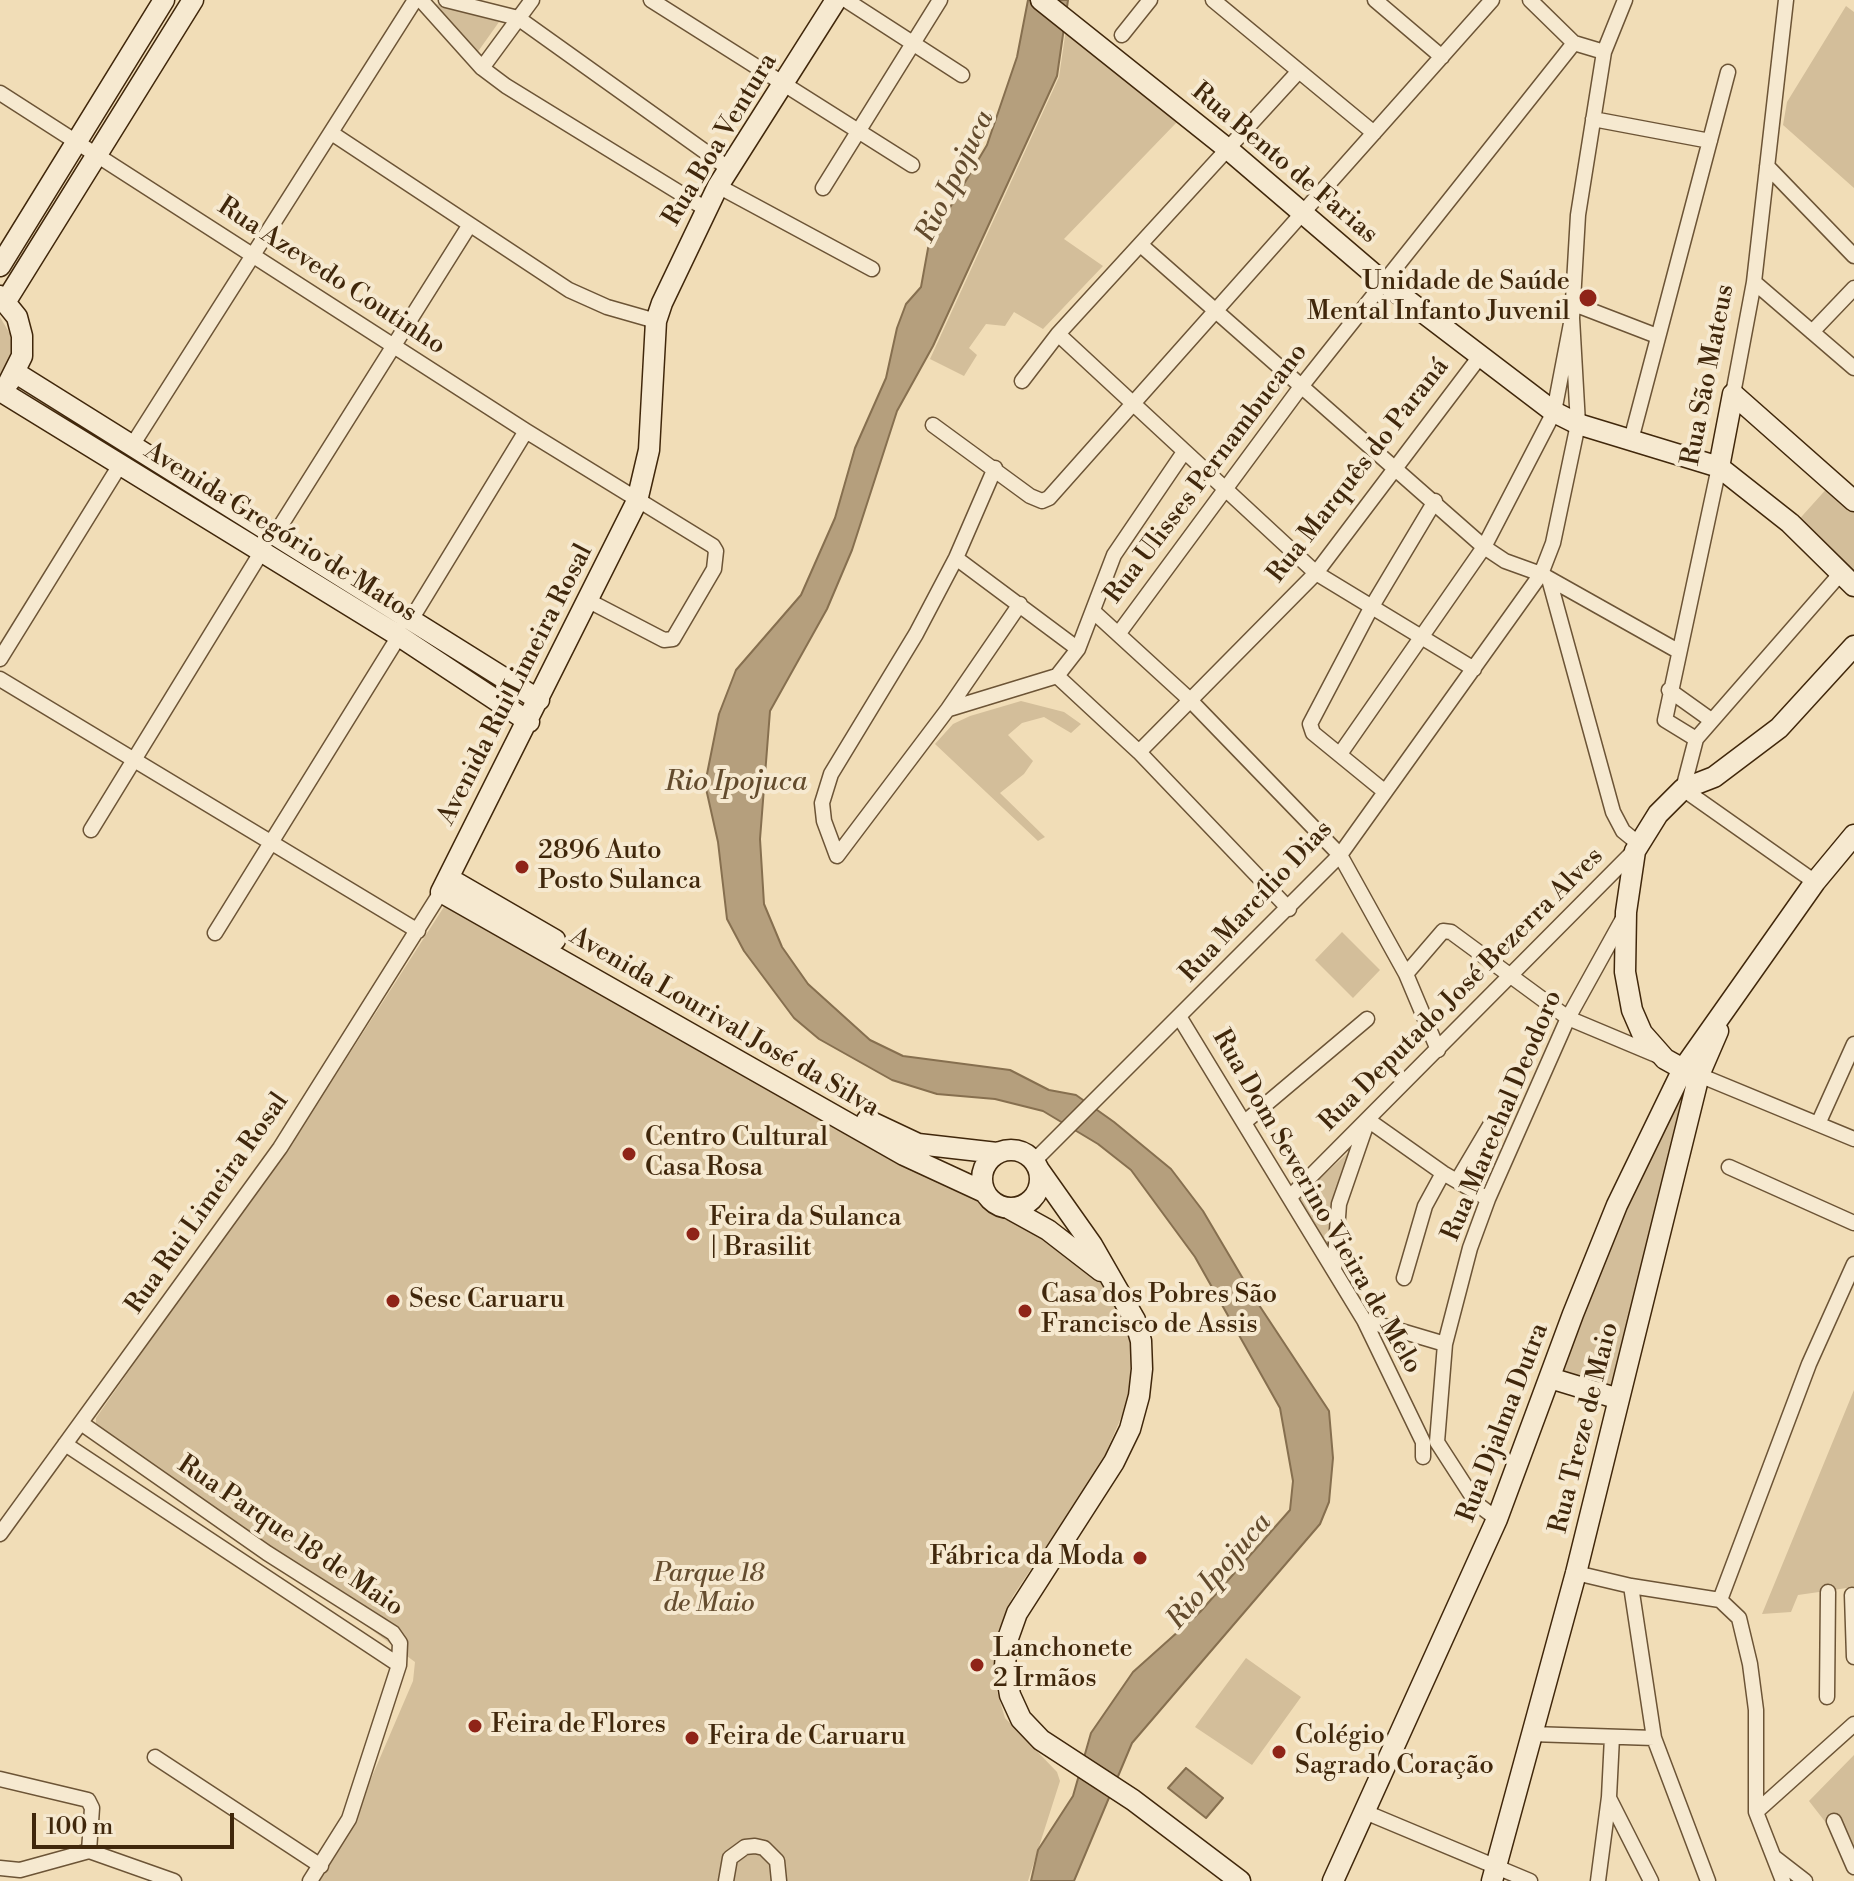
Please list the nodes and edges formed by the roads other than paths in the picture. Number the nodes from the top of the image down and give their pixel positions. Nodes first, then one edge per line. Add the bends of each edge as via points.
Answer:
1 (164, 0) edge
2 (193, 0) edge
3 (418, 0) edge
4 (446, 0) edge
5 (532, 0) edge
6 (651, 0) edge
7 (836, 0) edge
8 (846, 0) edge
9 (940, 0) edge
10 (1041, 0) edge
11 (1150, 0) edge
12 (1213, 0) edge
13 (1375, 0) edge
14 (1492, 0) edge
15 (1530, 0) edge
16 (1625, 0) edge
17 (1786, 0) edge
18 (518, 18) junction
19 (1122, 35) dead end
20 (1574, 43) junction
21 (914, 44) junction
22 (1604, 52) junction
23 (1442, 57) junction
24 (482, 68) junction
25 (1299, 71) junction
26 (1728, 72) dead end
27 (962, 75) dead end
28 (784, 83) junction
29 (0, 93) edge
30 (1593, 119) junction
31 (858, 132) junction
32 (1374, 133) junction
33 (333, 134) junction
34 (1710, 141) junction
35 (77, 144) junction
36 (1229, 150) junction
37 (97, 157) junction
38 (912, 165) dead end
39 (1767, 166) junction
40 (723, 177) junction
41 (823, 188) dead end
42 (706, 209) junction
43 (1303, 211) junction
44 (469, 226) junction
45 (1142, 246) junction
46 (256, 255) junction
47 (1854, 256) edge
48 (0, 266) edge
49 (872, 269) dead end
50 (1382, 281) junction
51 (1754, 282) junction
52 (1854, 288) edge
53 (3, 298) edge
54 (1217, 310) junction
55 (1573, 311) junction
56 (656, 321) junction
57 (1812, 332) junction
58 (1058, 334) junction
59 (1657, 336) junction
60 (393, 345) junction
61 (1481, 355) junction
62 (1854, 368) edge
63 (16, 373) junction
64 (1022, 381) dead end
65 (1300, 388) junction
66 (1, 392) edge
67 (1733, 394) junction
68 (1134, 402) junction
69 (1554, 412) junction
70 (1578, 424) junction
71 (933, 425) dead end
72 (526, 431) junction
73 (1631, 440) junction
74 (133, 444) junction
75 (1184, 452) junction
76 (120, 465) junction
77 (1395, 466) junction
78 (1719, 467) junction
79 (995, 468) junction
80 (1224, 489) junction
81 (637, 501) junction
82 (1435, 501) junction
83 (1854, 501) edge
84 (276, 533) junction
85 (1484, 547) junction
86 (262, 551) junction
87 (956, 558) junction
88 (1316, 573) junction
89 (1545, 576) junction
90 (1847, 580) edge
91 (589, 601) junction
92 (1020, 604) junction
93 (1371, 608) junction
94 (1095, 613) junction
95 (412, 618) junction
96 (1119, 633) junction
97 (399, 636) junction
98 (1420, 637) junction
99 (1854, 646) edge
100 (1078, 649) junction
101 (1678, 651) junction
102 (0, 659) edge
103 (1474, 669) junction
104 (1057, 676) junction
105 (0, 679) edge
106 (1669, 690) junction
107 (1189, 699) junction
108 (539, 700) junction
109 (948, 709) junction
110 (1711, 720) junction
111 (529, 722) junction
112 (1696, 739) junction
113 (1139, 752) junction
114 (1340, 754) junction
115 (133, 757) junction
116 (1683, 789) junction
117 (1384, 791) junction
118 (91, 830) dead end
119 (1854, 835) edge
120 (273, 841) junction
121 (1637, 847) junction
122 (1340, 855) junction
123 (1815, 882) junction
124 (444, 885) junction
125 (1289, 909) junction
126 (1626, 912) junction
127 (418, 931) junction
128 (215, 933) dead end
129 (1406, 974) junction
130 (1510, 978) junction
131 (1180, 1018) junction
132 (1568, 1018) junction
133 (1367, 1019) dead end
134 (1854, 1044) edge
135 (1438, 1050) junction
136 (1682, 1068) junction
137 (1368, 1120) junction
138 (1246, 1121) junction
139 (1492, 1122) dead end
140 (1818, 1124) junction
141 (1854, 1139) edge
142 (1646, 1146) junction
143 (997, 1153) junction
144 (1680, 1155) junction
145 (1036, 1165) junction
146 (1729, 1167) dead end
147 (1443, 1173) junction
148 (1457, 1181) junction
149 (984, 1192) junction
150 (1290, 1197) junction
151 (1488, 1199) junction
152 (1010, 1209) junction
153 (1854, 1223) edge
154 (1854, 1264) edge
155 (1334, 1272) junction
156 (1404, 1278) dead end
157 (1116, 1285) junction
158 (1364, 1320) junction
159 (1445, 1344) junction
160 (1550, 1378) junction
161 (1619, 1399) junction
162 (81, 1423) junction
163 (65, 1444) junction
164 (1423, 1457) dead end
165 (1497, 1519) junction
166 (0, 1534) edge
167 (1576, 1573) junction
168 (1631, 1586) junction
169 (1828, 1592) dead end
170 (1852, 1595) dead end
171 (1720, 1600) junction
172 (1854, 1657) edge
173 (399, 1665) junction
174 (1827, 1697) dead end
175 (1854, 1724) edge
176 (1531, 1734) junction
177 (1612, 1737) junction
178 (1654, 1738) junction
179 (155, 1757) dead end
180 (0, 1779) edge
181 (1609, 1797) junction
182 (1365, 1812) junction
183 (1756, 1812) junction
184 (1834, 1821) dead end
185 (89, 1851) junction
186 (1773, 1856) junction
187 (321, 1866) junction
188 (1854, 1867) edge
189 (0, 1868) edge
190 (1495, 1874) edge
191 (1229, 1878) edge
192 (174, 1881) edge
193 (310, 1881) edge
194 (726, 1881) edge
195 (779, 1881) edge
196 (1333, 1881) edge
197 (1530, 1881) edge
198 (1598, 1881) edge
199 (1651, 1881) edge
200 (1708, 1881) edge
201 (1783, 1881) edge
202 (1805, 1881) edge

1 - 35 street
2 - 37 street
3 - 24 street
3 - 33 street
4 - 18 street
5 - 18 street
6 - 28 street
7 - 28 street, Rua Boa Ventura
8 - 21 street
9 - 21 street
10 - 36 street, Rua Bento de Farias
11 - 19 street
12 - 25 street
13 - 23 street
14 - 23 street
15 - 20 street
16 - 22 street
17 - 39 street, Rua São Mateus
18 - 24 street
18 - 40 street
20 - 22 street
20 - 50 street, Rua Ulisses Pernambucano
21 - 27 street
21 - 31 street
22 - 30 street
23 - 32 street
24 - 42 street
25 - 32 street
25 - 36 street
26 - 34 street
28 - 31 street
28 - 40 street, Rua Boa Ventura
29 - 35 street, Rua Azevedo Coutinho
30 - 34 street
30 - 55 street via 1578,215
31 - 38 street
31 - 41 street
32 - 43 street
33 - 44 street
33 - 46 street
34 - 59 street
35 - 37 street, Rua Azevedo Coutinho
35 - 48 street
36 - 43 street, Rua Bento de Farias
36 - 45 street
37 - 46 street, Rua Azevedo Coutinho
37 - 53 street
39 - 47 street
39 - 51 street, Rua São Mateus
40 - 42 street, Rua Boa Ventura
40 - 49 street
42 - 56 street, Rua Boa Ventura
43 - 50 street, Rua Bento de Farias
43 - 54 street
44 - 56 street via 569,290
44 - 60 street
45 - 54 street
45 - 58 street
46 - 60 street, Rua Azevedo Coutinho
46 - 74 street
50 - 61 street, Rua Bento de Farias
50 - 65 street, Rua Ulisses Pernambucano
51 - 57 street
51 - 67 street, Rua São Mateus
52 - 57 street
53 - 63 street, Avenida Gregório de Matos via 17,317 22,336
54 - 65 street
54 - 68 street
55 - 59 street
55 - 69 street
55 - 70 street, Rua Marcílio Dias
56 - 81 street, Rua Boa Ventura via 653,416
57 - 62 street
58 - 64 street
58 - 68 street
59 - 73 street
60 - 72 street, Rua Azevedo Coutinho
60 - 84 street
61 - 69 street, Rua Bento de Farias
61 - 77 street, Rua Marquês do Paraná
63 - 66 street, Avenida Gregório de Matos
63 - 74 street, Avenida Gregório de Matos
65 - 77 street
65 - 80 street, Rua Ulisses Pernambucano
66 - 76 street, Avenida Gregório de Matos
67 - 78 street, Rua São Mateus
67 - 83 street
68 - 75 street
68 - 79 street via 1054,494 1042,501
69 - 70 street, Rua Bento de Farias
69 - 85 street
70 - 73 street, Rua Bento de Farias
70 - 89 street, Rua Marcílio Dias
71 - 79 street
72 - 81 street, Rua Azevedo Coutinho
72 - 95 street
73 - 78 street, Rua Bento de Farias
74 - 84 street, Avenida Gregório de Matos
75 - 80 street
75 - 94 street via 1114,555
76 - 86 street, Avenida Gregório de Matos
76 - 102 street
77 - 82 street
77 - 88 street, Rua Marquês do Paraná
78 - 90 street via 1790,523
78 - 101 street, Rua São Mateus
79 - 87 street
80 - 88 street
80 - 96 street, Rua Ulisses Pernambucano
81 - 91 street, Avenida Rui Limeira Rosal
81 - 91 street, Rua Azevedo Coutinho via 713,546 714,569 673,639 664,640
82 - 85 street
82 - 93 street
84 - 95 street, Avenida Gregório de Matos
85 - 89 street
85 - 98 street
86 - 97 street, Avenida Gregório de Matos
86 - 115 street
87 - 92 street
87 - 109 street via 831,774 822,803 837,856
88 - 93 street
88 - 107 street, Rua Marquês do Paraná
89 - 101 street
89 - 103 street, Rua Marcílio Dias
89 - 121 street via 1613,812
90 - 110 street
91 - 108 street, Avenida Rui Limeira Rosal
92 - 100 street
92 - 109 street
93 - 98 street
93 - 114 street via 1311,728
94 - 96 street
94 - 100 street
95 - 108 street, Avenida Gregório de Matos
96 - 107 street
97 - 111 street, Avenida Gregório de Matos
97 - 120 street
98 - 103 street
98 - 114 street
99 - 116 street via 1779,728 1714,777
100 - 104 street
101 - 106 street, Rua São Mateus
103 - 117 street, Rua Marcílio Dias
104 - 109 street
104 - 113 street
105 - 115 street
106 - 110 street
106 - 112 street, Rua São Mateus via 1665,720
107 - 113 street, Rua Marquês do Paraná
107 - 122 street
108 - 111 street, Avenida Rui Limeira Rosal
110 - 112 street
111 - 124 street, Avenida Rui Limeira Rosal
112 - 116 street
113 - 125 street
114 - 117 street
115 - 118 street
115 - 120 street
116 - 121 street via 1658,814
116 - 123 street
117 - 122 street, Rua Marcílio Dias
119 - 123 street, Rua Treze de Maio
120 - 127 street
120 - 128 street
121 - 126 street
121 - 130 street, Rua Deputado José Bezerra Alves
122 - 125 street, Rua Marcílio Dias
122 - 129 street
123 - 136 street, Rua Treze de Maio
124 - 127 street, Rua Rui Limeira Rosal
124 - 143 street, Avenida Lourival José da Silva via 883,1129 918,1144
124 - 149 street, Avenida Lourival José da Silva via 904,1155
125 - 131 street, Rua Marcílio Dias
126 - 132 street, Rua Marechal Deodoro
126 - 136 street via 1625,972 1632,1010 1642,1033
127 - 162 street, Rua Rui Limeira Rosal via 280,1148
129 - 130 street via 1443,931 1461,938
129 - 135 street
130 - 132 street
130 - 135 street, Rua Deputado José Bezerra Alves
131 - 138 street, Rua Dom Severino Vieira de Melo
131 - 145 street, Rua Marcílio Dias via 1061,1133
132 - 136 street
132 - 151 street, Rua Marechal Deodoro
133 - 138 street
134 - 140 street
135 - 137 street, Rua Deputado José Bezerra Alves
136 - 140 street
136 - 142 street, Rua Djalma Dutra
136 - 144 street, Rua Treze de Maio
137 - 147 street
137 - 150 street, Rua Deputado José Bezerra Alves
137 - 155 street via 1339,1204
138 - 150 street, Rua Dom Severino Vieira de Melo
139 - 148 street
140 - 141 street
142 - 144 street via 1662,1140
142 - 160 street, Rua Djalma Dutra
143 - 145 street, Avenida Lourival José da Silva via 1017,1150
143 - 149 street via 982,1175
144 - 161 street, Rua Treze de Maio
145 - 152 street via 1040,1179 1034,1197
145 - 157 street
146 - 153 street
147 - 148 street
147 - 156 street via 1416,1229
148 - 151 street
149 - 152 street, Avenida Lourival José da Silva via 995,1204
150 - 155 street, Rua Dom Severino Vieira de Melo
151 - 159 street, Rua Marechal Deodoro
152 - 157 street, Avenida Lourival José da Silva via 1084,1255
154 - 171 street via 1809,1364
155 - 158 street, Rua Dom Severino Vieira de Melo
157 - 191 street via 1141,1341 1139,1396 1114,1462 1017,1613 1007,1641 1010,1695 1021,1719 1067,1759 1131,1799
158 - 159 street
158 - 164 street, Rua Dom Severino Vieira de Melo via 1423,1442
159 - 165 street, Rua Marechal Deodoro via 1437,1442 1477,1504
160 - 161 street
160 - 165 street, Rua Djalma Dutra
161 - 167 street, Rua Treze de Maio
162 - 163 street, Rua Rui Limeira Rosal
162 - 173 street, Rua Parque 18 de Maio via 393,1633 400,1643
163 - 166 street, Rua Rui Limeira Rosal
163 - 173 street, Rua Parque 18 de Maio
165 - 182 street, Rua Djalma Dutra
167 - 168 street
167 - 176 street, Rua Treze de Maio
168 - 171 street
168 - 178 street
169 - 174 street
170 - 172 street
171 - 183 street via 1739,1618 1750,1664 1756,1710
173 - 187 street via 349,1819
175 - 183 street
176 - 177 street
176 - 190 street, Rua Treze de Maio
177 - 178 street
177 - 181 street
178 - 200 street
179 - 187 street
180 - 185 street via 88,1800
181 - 198 street
181 - 199 street
182 - 190 street
182 - 196 street, Rua Djalma Dutra
183 - 186 street
184 - 188 street
185 - 189 street via 20,1870
185 - 192 street
186 - 201 street
186 - 202 street
187 - 193 street
190 - 197 street
194 - 195 street via 730,1858 755,1846 777,1861

